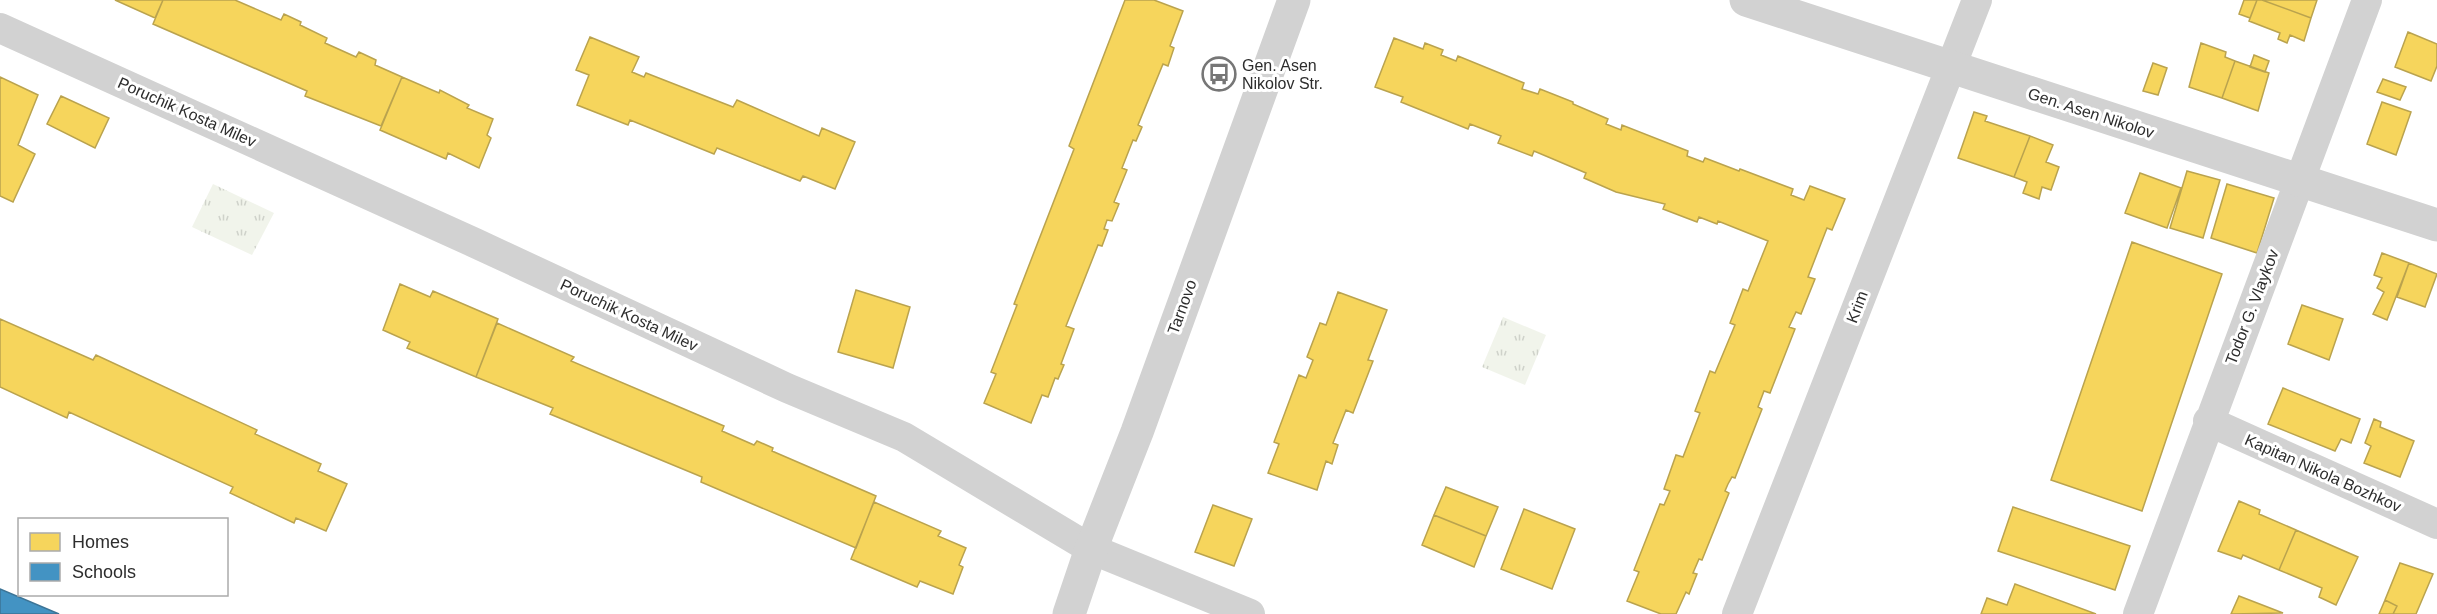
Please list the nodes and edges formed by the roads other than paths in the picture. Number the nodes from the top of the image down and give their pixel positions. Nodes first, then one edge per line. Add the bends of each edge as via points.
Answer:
1 (1294, 0) edge
2 (1746, 0) edge
3 (1977, 0) edge
4 (2367, 0) edge
5 (0, 28) edge
6 (1951, 68) junction
7 (2300, 182) junction
8 (2437, 225) edge
9 (2208, 421) junction
10 (2437, 524) edge
11 (1091, 549) junction
12 (1068, 614) edge
13 (1250, 614) edge
14 (1737, 614) edge
15 (2138, 614) edge

1 - 11 street, Tarnovo
2 - 6 street, Gen. Asen Nikolov
3 - 6 street, Krim
4 - 7 street, Todor G. Vlaykov
5 - 11 street, Poruchik Kosta Milev via 787,388 904,437
6 - 7 street, Gen. Asen Nikolov
6 - 14 street, Krim
7 - 8 street, Gen. Asen Nikolov
7 - 9 street, Todor G. Vlaykov
9 - 10 street, Kapitan Nikola Bozhkov
9 - 15 street, Todor G. Vlaykov
11 - 12 street, Tarnovo
11 - 13 street, Poruchik Kosta Milev

